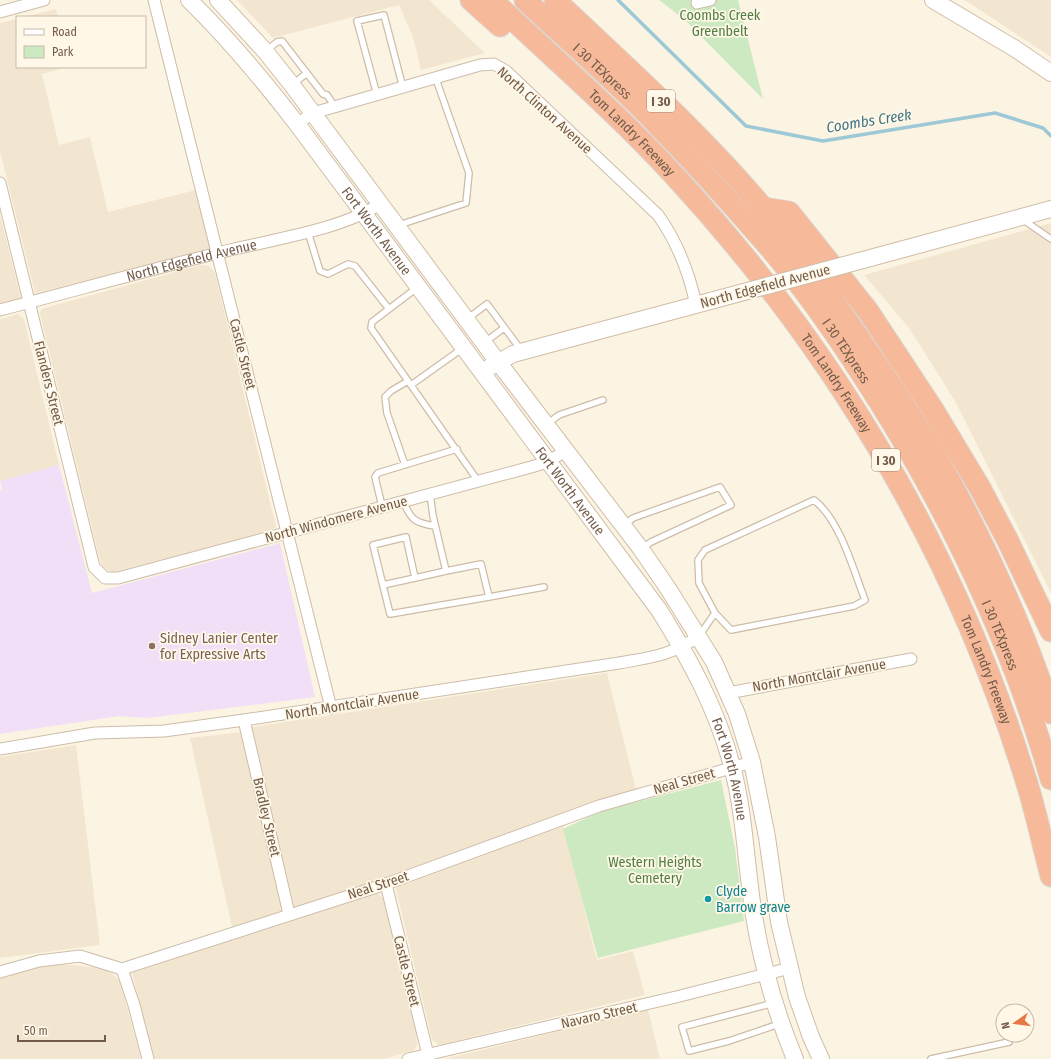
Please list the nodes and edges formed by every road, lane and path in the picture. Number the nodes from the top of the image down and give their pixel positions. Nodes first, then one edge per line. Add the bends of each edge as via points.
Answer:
1 (44, 0) edge
2 (154, 0) edge
3 (189, 0) edge
4 (218, 0) edge
5 (471, 0) edge
6 (492, 0) edge
7 (525, 0) edge
8 (555, 0) edge
9 (710, 0) edge
10 (933, 0) edge
11 (697, 3) dead end
12 (0, 12) edge
13 (265, 51) junction
14 (307, 73) junction
15 (1051, 73) edge
16 (436, 79) junction
17 (292, 85) junction
18 (403, 88) junction
19 (376, 95) junction
20 (335, 107) junction
21 (313, 113) junction
22 (297, 124) junction
23 (646, 146) junction
24 (0, 184) edge
25 (380, 204) junction
26 (763, 208) junction
27 (1051, 209) edge
28 (364, 215) junction
29 (1020, 218) junction
30 (397, 226) junction
31 (308, 231) junction
32 (1051, 239) edge
33 (218, 252) junction
34 (418, 287) junction
35 (29, 302) junction
36 (696, 305) junction
37 (389, 309) junction
38 (0, 310) edge
39 (467, 320) junction
40 (504, 328) junction
41 (484, 343) junction
42 (464, 348) junction
43 (522, 352) junction
44 (498, 362) junction
45 (482, 373) junction
46 (410, 383) junction
47 (603, 400) dead end
48 (546, 425) junction
49 (457, 449) junction
50 (565, 451) junction
51 (548, 462) junction
52 (405, 465) junction
53 (478, 481) junction
54 (430, 494) junction
55 (403, 501) junction
56 (382, 506) junction
57 (435, 526) junction
58 (622, 527) junction
59 (287, 532) junction
60 (640, 549) junction
61 (624, 562) junction
62 (446, 571) junction
63 (105, 578) joint
64 (415, 578) junction
65 (383, 585) junction
66 (544, 587) dead end
67 (489, 597) junction
68 (716, 613) junction
69 (1051, 631) edge
70 (699, 636) junction
71 (682, 648) junction
72 (911, 659) dead end
73 (728, 693) junction
74 (331, 708) junction
75 (1051, 713) edge
76 (244, 720) junction
77 (0, 749) edge
78 (752, 762) junction
79 (732, 768) junction
80 (1051, 779) edge
81 (1051, 876) edge
82 (386, 884) junction
83 (289, 914) junction
84 (790, 968) junction
85 (122, 969) junction
86 (0, 972) edge
87 (766, 974) junction
88 (775, 1002) junction
89 (782, 1023) junction
90 (1004, 1043) edge
91 (429, 1057) edge
92 (148, 1059) edge
93 (408, 1059) edge
94 (795, 1059) edge
95 (821, 1059) edge
96 (931, 1059) edge

1 - 12 street
2 - 33 street, Castle Street
3 - 22 main road, Fort Worth Avenue via 223,33
4 - 13 main road, Fort Worth Avenue
5 - 23 highway via 604,126
6 - 23 highway, Tom Landry Freeway / I 30
7 - 80 highway, I 30 TEXpress via 650,117 707,177 772,250 815,305 858,367 941,508 973,573 1024,695
8 - 26 highway, I 30 via 711,151
9 - 11 street
10 - 15 main road
13 - 14 lane via 282,41
13 - 17 main road, Fort Worth Avenue
14 - 17 lane
14 - 20 lane
16 - 18 street, North Clinton Avenue
16 - 30 lane via 469,173 466,203
16 - 36 street, North Clinton Avenue via 494,64 506,71 658,215 681,253 692,283
17 - 21 main road, Fort Worth Avenue
18 - 19 street, North Clinton Avenue
18 - 19 lane via 384,15 357,21
19 - 20 street, North Clinton Avenue
20 - 21 street, North Clinton Avenue
21 - 22 street, North Clinton Avenue
21 - 25 main road, Fort Worth Avenue
22 - 28 main road, Fort Worth Avenue
23 - 81 highway, Tom Landry Freeway / I 30 via 716,223 796,322 864,422 900,483 933,547 982,656 1025,775
24 - 35 street, Flanders Street
25 - 28 street, North Edgefield Avenue
25 - 30 main road, Fort Worth Avenue
26 - 69 highway via 789,212 868,311 932,408 980,488 1008,539
26 - 75 highway, I 30 via 830,295 905,406 939,462 998,579 1024,639
27 - 29 main road, North Edgefield Avenue
28 - 31 street, North Edgefield Avenue
28 - 34 main road, Fort Worth Avenue
29 - 32 lane
29 - 36 main road, North Edgefield Avenue, bridge
30 - 39 main road, Fort Worth Avenue
31 - 33 street, North Edgefield Avenue
31 - 37 lane via 320,271 328,274 348,264 355,266
33 - 35 street, North Edgefield Avenue
33 - 59 street, Castle Street
34 - 37 lane
34 - 42 main road, Fort Worth Avenue
35 - 38 street, North Edgefield Avenue
35 - 63 street, Flanders Street via 94,567
36 - 43 main road, North Edgefield Avenue
37 - 46 lane via 372,322 372,328
39 - 40 lane via 487,304
39 - 41 main road, Fort Worth Avenue
40 - 41 lane
40 - 43 lane
41 - 44 main road, Fort Worth Avenue
42 - 45 main road, Fort Worth Avenue
42 - 46 lane
43 - 44 main road, North Edgefield Avenue
44 - 45 main road, North Edgefield Avenue
44 - 48 main road, Fort Worth Avenue
45 - 51 main road, Fort Worth Avenue
46 - 49 lane
46 - 52 lane via 391,391 385,397 387,413
47 - 48 lane via 559,415
48 - 50 main road, Fort Worth Avenue
49 - 52 lane
49 - 53 lane
50 - 51 street, North Windomere Avenue
50 - 58 main road, Fort Worth Avenue
51 - 53 street, North Windomere Avenue
51 - 61 main road, Fort Worth Avenue
52 - 56 lane via 378,473 375,477
53 - 54 street, North Windomere Avenue
54 - 55 street, North Windomere Avenue
54 - 57 lane
55 - 56 street, North Windomere Avenue
55 - 57 lane via 409,515 418,524
56 - 59 street, North Windomere Avenue
57 - 62 lane
58 - 60 main road, Fort Worth Avenue
58 - 60 lane via 633,518 720,487 731,505
59 - 63 street, North Windomere Avenue via 118,578
59 - 74 street, Castle Street
60 - 61 main road
60 - 70 main road, Fort Worth Avenue
61 - 71 main road, Fort Worth Avenue via 659,610
62 - 64 lane
62 - 67 lane via 481,564
64 - 65 lane
64 - 65 lane via 406,538 373,545
65 - 67 lane via 390,614
66 - 67 lane
68 - 68 lane via 731,630 854,606 865,600 839,536 823,507 814,500 705,550 698,560 699,583
68 - 70 lane
70 - 71 street, North Montclair Avenue
70 - 73 main road, Fort Worth Avenue
71 - 74 street, North Montclair Avenue via 668,654 618,663
71 - 79 main road, Fort Worth Avenue via 722,731
72 - 73 street, North Montclair Avenue
73 - 78 main road, Fort Worth Avenue
74 - 76 street, North Montclair Avenue
76 - 77 street, North Montclair Avenue via 164,731 95,733
76 - 83 street, Bradley Street
78 - 79 street, Neal Street
78 - 84 main road, Fort Worth Avenue via 767,837 779,922
79 - 82 street, Neal Street via 599,806
79 - 87 main road, Fort Worth Avenue via 740,806 754,916
82 - 83 street, Neal Street
82 - 91 street, Castle Street
83 - 85 street, Neal Street
84 - 87 street, Navaro Street
84 - 95 main road, Fort Worth Avenue via 797,997
85 - 86 street via 80,956 39,961
85 - 92 street
87 - 88 main road, Fort Worth Avenue
87 - 91 street, Navaro Street
88 - 89 main road, Fort Worth Avenue
88 - 89 lane via 682,1027 688,1051 729,1041
89 - 94 main road, Fort Worth Avenue
90 - 96 lane
91 - 93 street, Navaro Street

